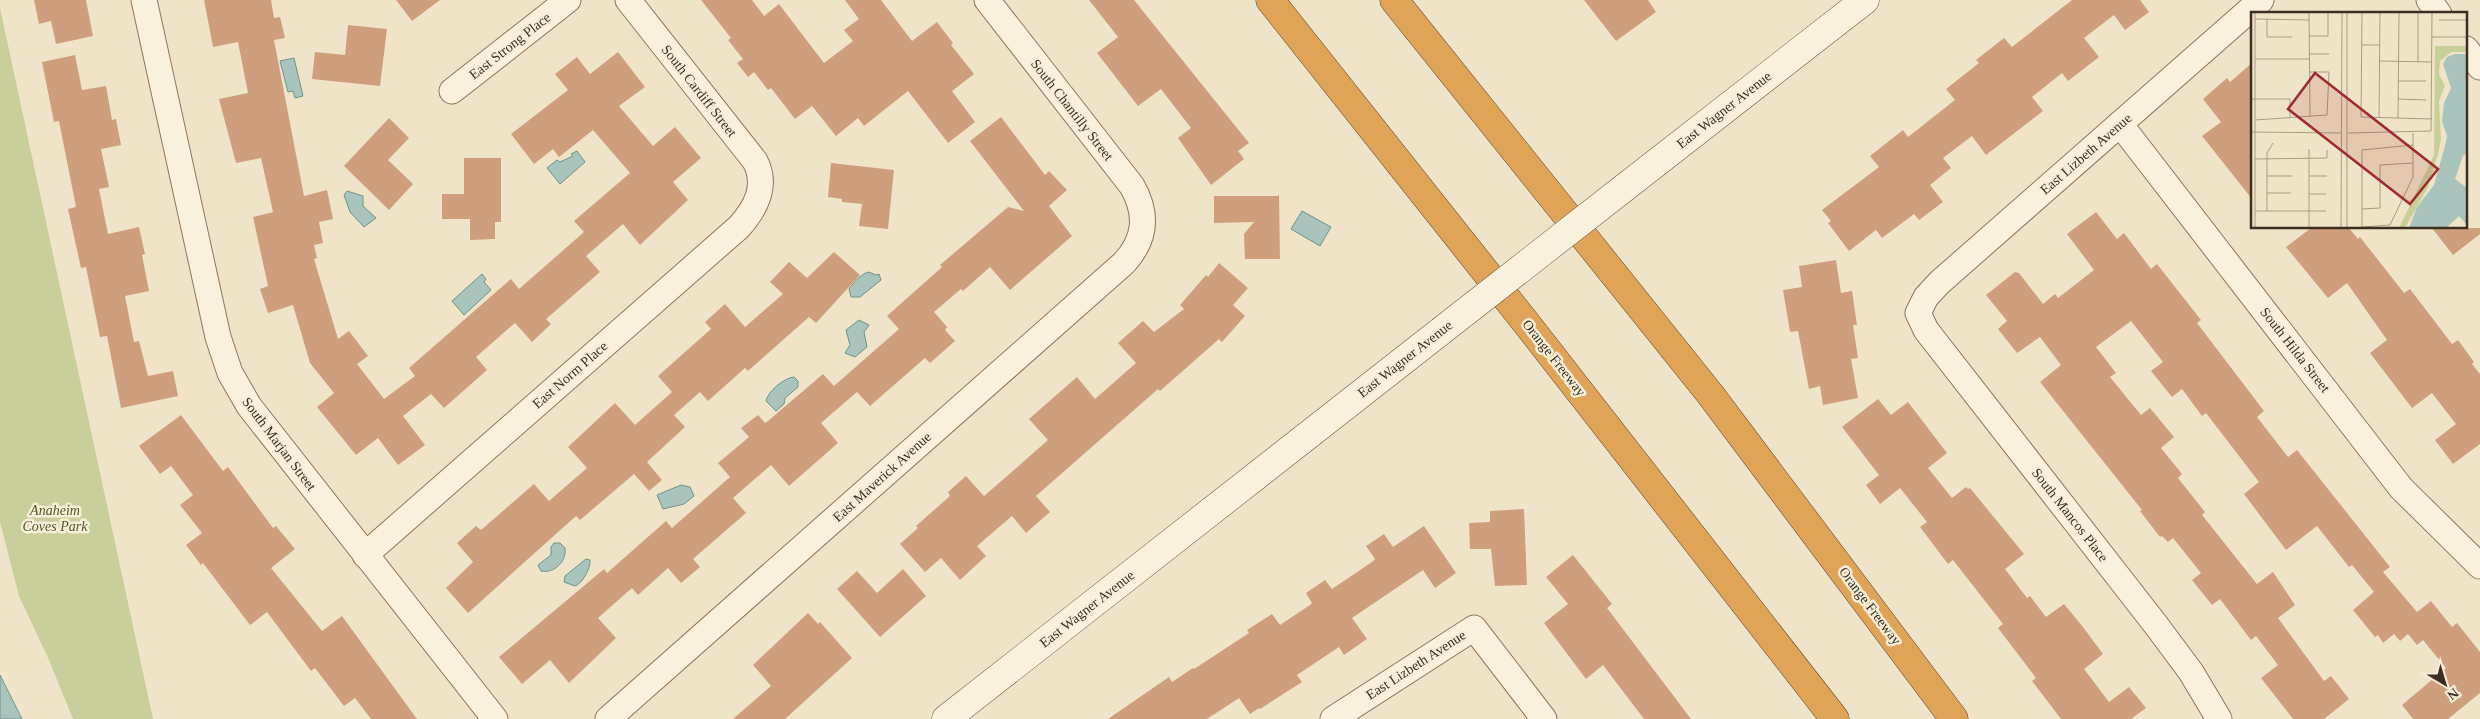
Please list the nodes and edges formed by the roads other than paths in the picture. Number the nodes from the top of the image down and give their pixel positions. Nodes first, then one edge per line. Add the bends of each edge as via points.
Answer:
1 (144, 0) edge
2 (568, 0) edge
3 (628, 0) edge
4 (987, 0) edge
5 (1270, 0) edge
6 (1394, 0) edge
7 (1865, 0) edge
8 (2261, 0) edge
9 (2429, 0) edge
10 (2438, 12) edge
11 (2468, 52) edge
12 (2480, 67) edge
13 (452, 92) dead end
14 (2120, 124) junction
15 (761, 186) joint
16 (1144, 226) joint
17 (1918, 313) joint
18 (364, 555) junction
19 (2480, 566) edge
20 (495, 719) edge
21 (608, 719) edge
22 (946, 719) edge
23 (1333, 719) edge
24 (1544, 719) edge
25 (1834, 719) edge
26 (1954, 719) edge
27 (2219, 719) edge

1 - 18 street, South Marjan Street via 212,312 230,373 249,406
2 - 13 street, East Strong Place
3 - 15 street, South Cardiff Street via 755,161
4 - 16 street, South Chantilly Street via 1132,186 1142,206
5 - 25 highway, Orange Freeway
6 - 26 highway, Orange Freeway via 1710,394
7 - 22 street, East Wagner Avenue, bridge
8 - 14 street, East Lizbeth Avenue
9 - 10 street
11 - 12 street
14 - 17 street, East Lizbeth Avenue via 1940,282 1926,297
14 - 19 street, South Hilda Street via 2401,488
15 - 18 street, East Norm Place via 755,206 739,227
16 - 21 street, East Maverick Avenue via 1138,245 1124,263
17 - 27 street, South Mancos Place via 1926,330 2191,672
18 - 20 street, South Marjan Street
23 - 24 street, East Lizbeth Avenue via 1474,628

